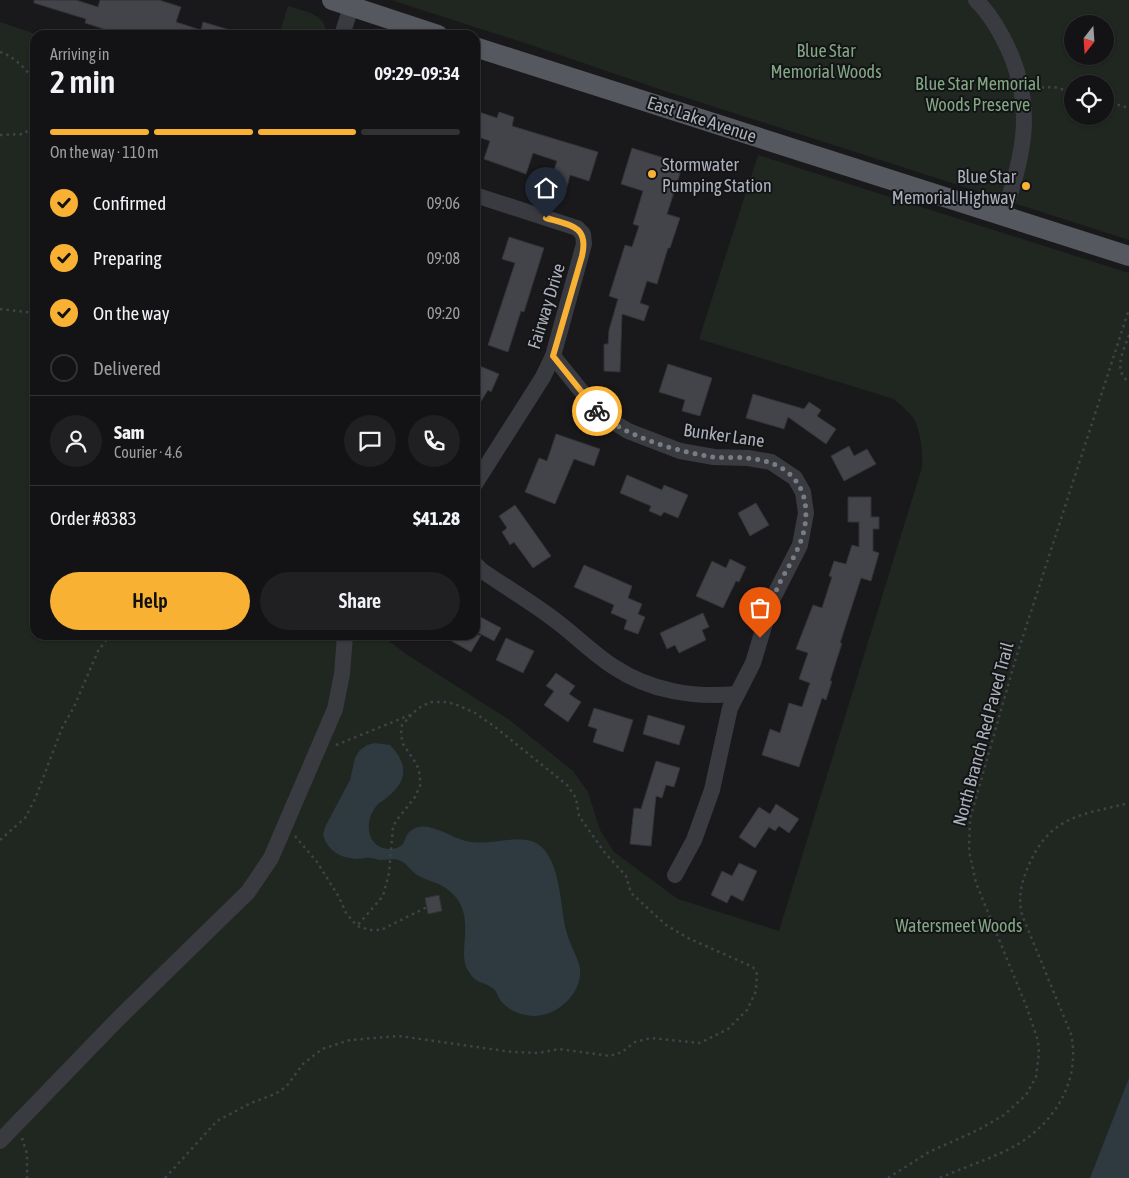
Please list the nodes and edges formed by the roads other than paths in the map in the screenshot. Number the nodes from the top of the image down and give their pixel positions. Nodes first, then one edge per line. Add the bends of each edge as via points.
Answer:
1 (332, 0) edge
2 (976, 0) edge
3 (351, 7) junction
4 (344, 30) edge
5 (422, 30) edge
6 (480, 49) edge
7 (480, 197) edge
8 (1003, 216) junction
9 (1129, 256) edge
10 (553, 356) junction
11 (480, 476) edge
12 (480, 569) edge
13 (345, 640) edge
14 (736, 694) junction
15 (675, 875) dead end
16 (0, 1141) edge

1 - 3 main road
2 - 8 street via 1002,33 1017,70 1026,121 1018,172
3 - 4 street
3 - 5 main road
6 - 8 main road, East Lake Avenue
7 - 10 street, Fairway Drive via 564,223 583,234 582,256
8 - 9 main road, East Lake Avenue
10 - 11 street, Fairway Drive
10 - 14 street, Bunker Lane via 599,413 628,431 680,451 771,462 795,478 803,492 806,513 800,545 772,600 753,663
12 - 14 street via 560,624 614,667 636,679 685,694
13 - 16 street via 342,674 334,709 271,858 248,892
14 - 15 street, Bunker Lane via 726,722 712,790 694,840

